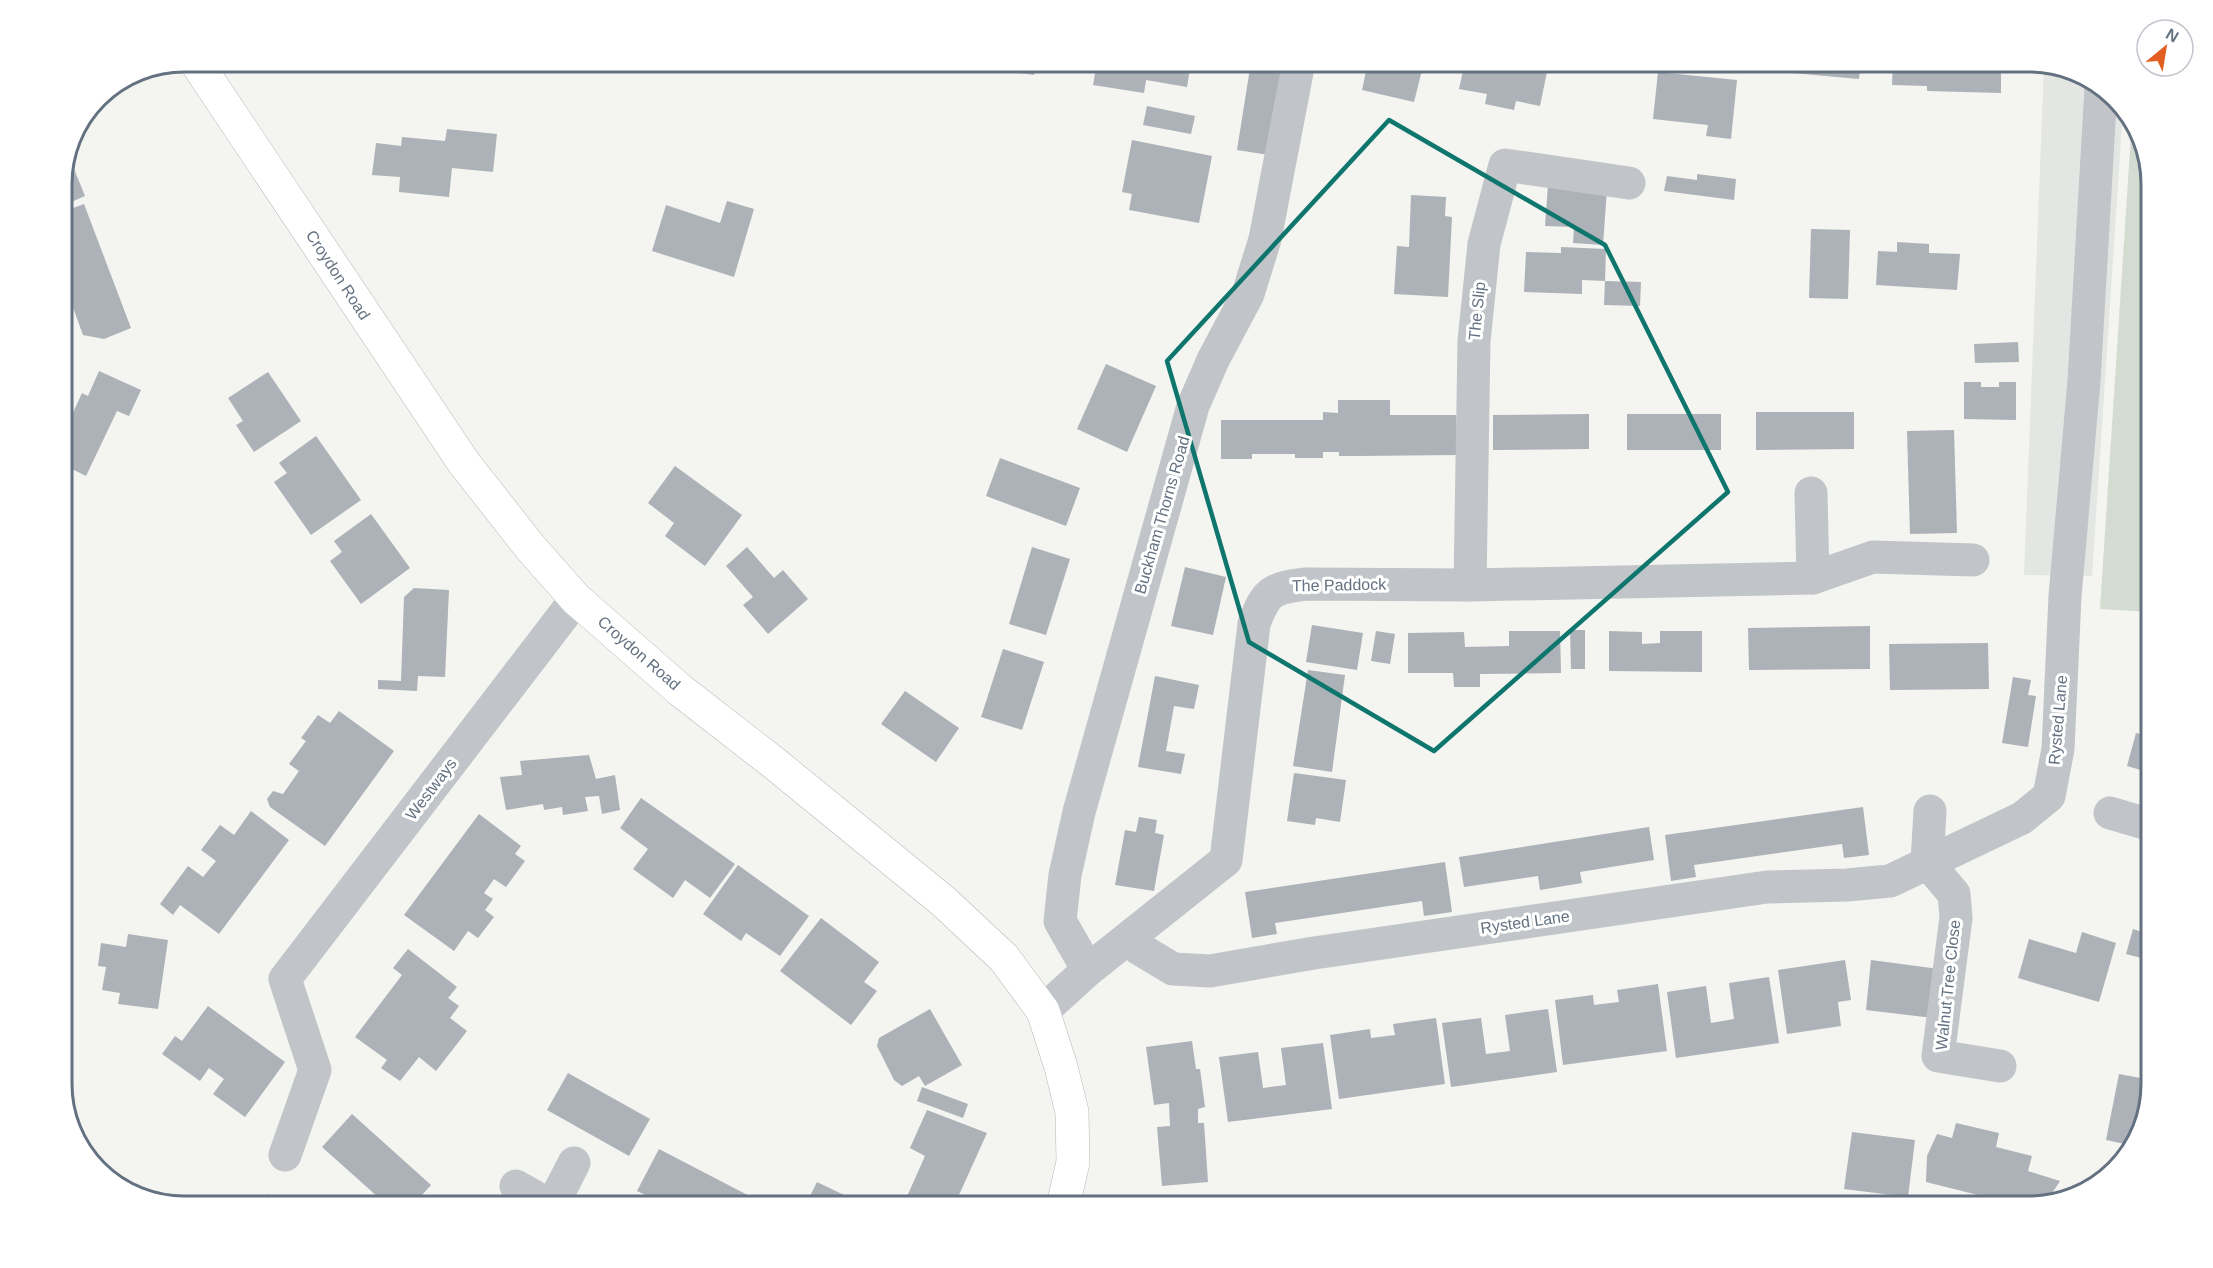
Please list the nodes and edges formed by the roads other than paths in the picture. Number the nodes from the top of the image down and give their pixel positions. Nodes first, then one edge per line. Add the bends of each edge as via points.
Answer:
1 (203, 72) edge
2 (1297, 72) edge
3 (2100, 98) edge
4 (1629, 183) dead end
5 (1811, 493) dead end
6 (1973, 560) dead end
7 (1813, 578) junction
8 (1470, 585) junction
9 (576, 599) junction
10 (1930, 811) dead end
11 (2110, 813) dead end
12 (2141, 822) edge
13 (1928, 862) junction
14 (1130, 938) junction
15 (1088, 970) junction
16 (1043, 1011) junction
17 (2000, 1066) dead end
18 (285, 1155) dead end
19 (574, 1162) dead end
20 (516, 1186) dead end
21 (534, 1196) edge
22 (556, 1196) edge
23 (1065, 1196) edge

1 - 9 main road, Croydon Road via 464,463 530,548
2 - 15 street, Buckham Thorns Road via 1262,250 1248,294 1193,406 1079,812 1060,921
3 - 13 street, Rysted Lane via 2084,381 2066,577 2058,749 2049,796 2022,818
4 - 8 street, The Slip via 1505,165 1484,244 1474,341
5 - 7 street
6 - 7 street, The Paddock via 1873,557
7 - 8 street, The Paddock
8 - 14 street, The Paddock via 1306,584 1280,587 1262,602 1254,624 1226,860
9 - 16 main road, Croydon Road via 680,690 943,902 1004,958
9 - 18 street, Westways via 285,979 315,1070
10 - 13 street
11 - 12 street
13 - 14 street, Rysted Lane via 1890,881 1767,887 1210,971 1173,969 1138,948
13 - 17 street, Walnut Tree Close via 1954,894 1956,918 1938,1056
14 - 15 street, The Paddock
15 - 16 street, The Paddock
16 - 23 main road, Croydon Road via 1072,1112 1073,1162
19 - 22 street
20 - 21 street

